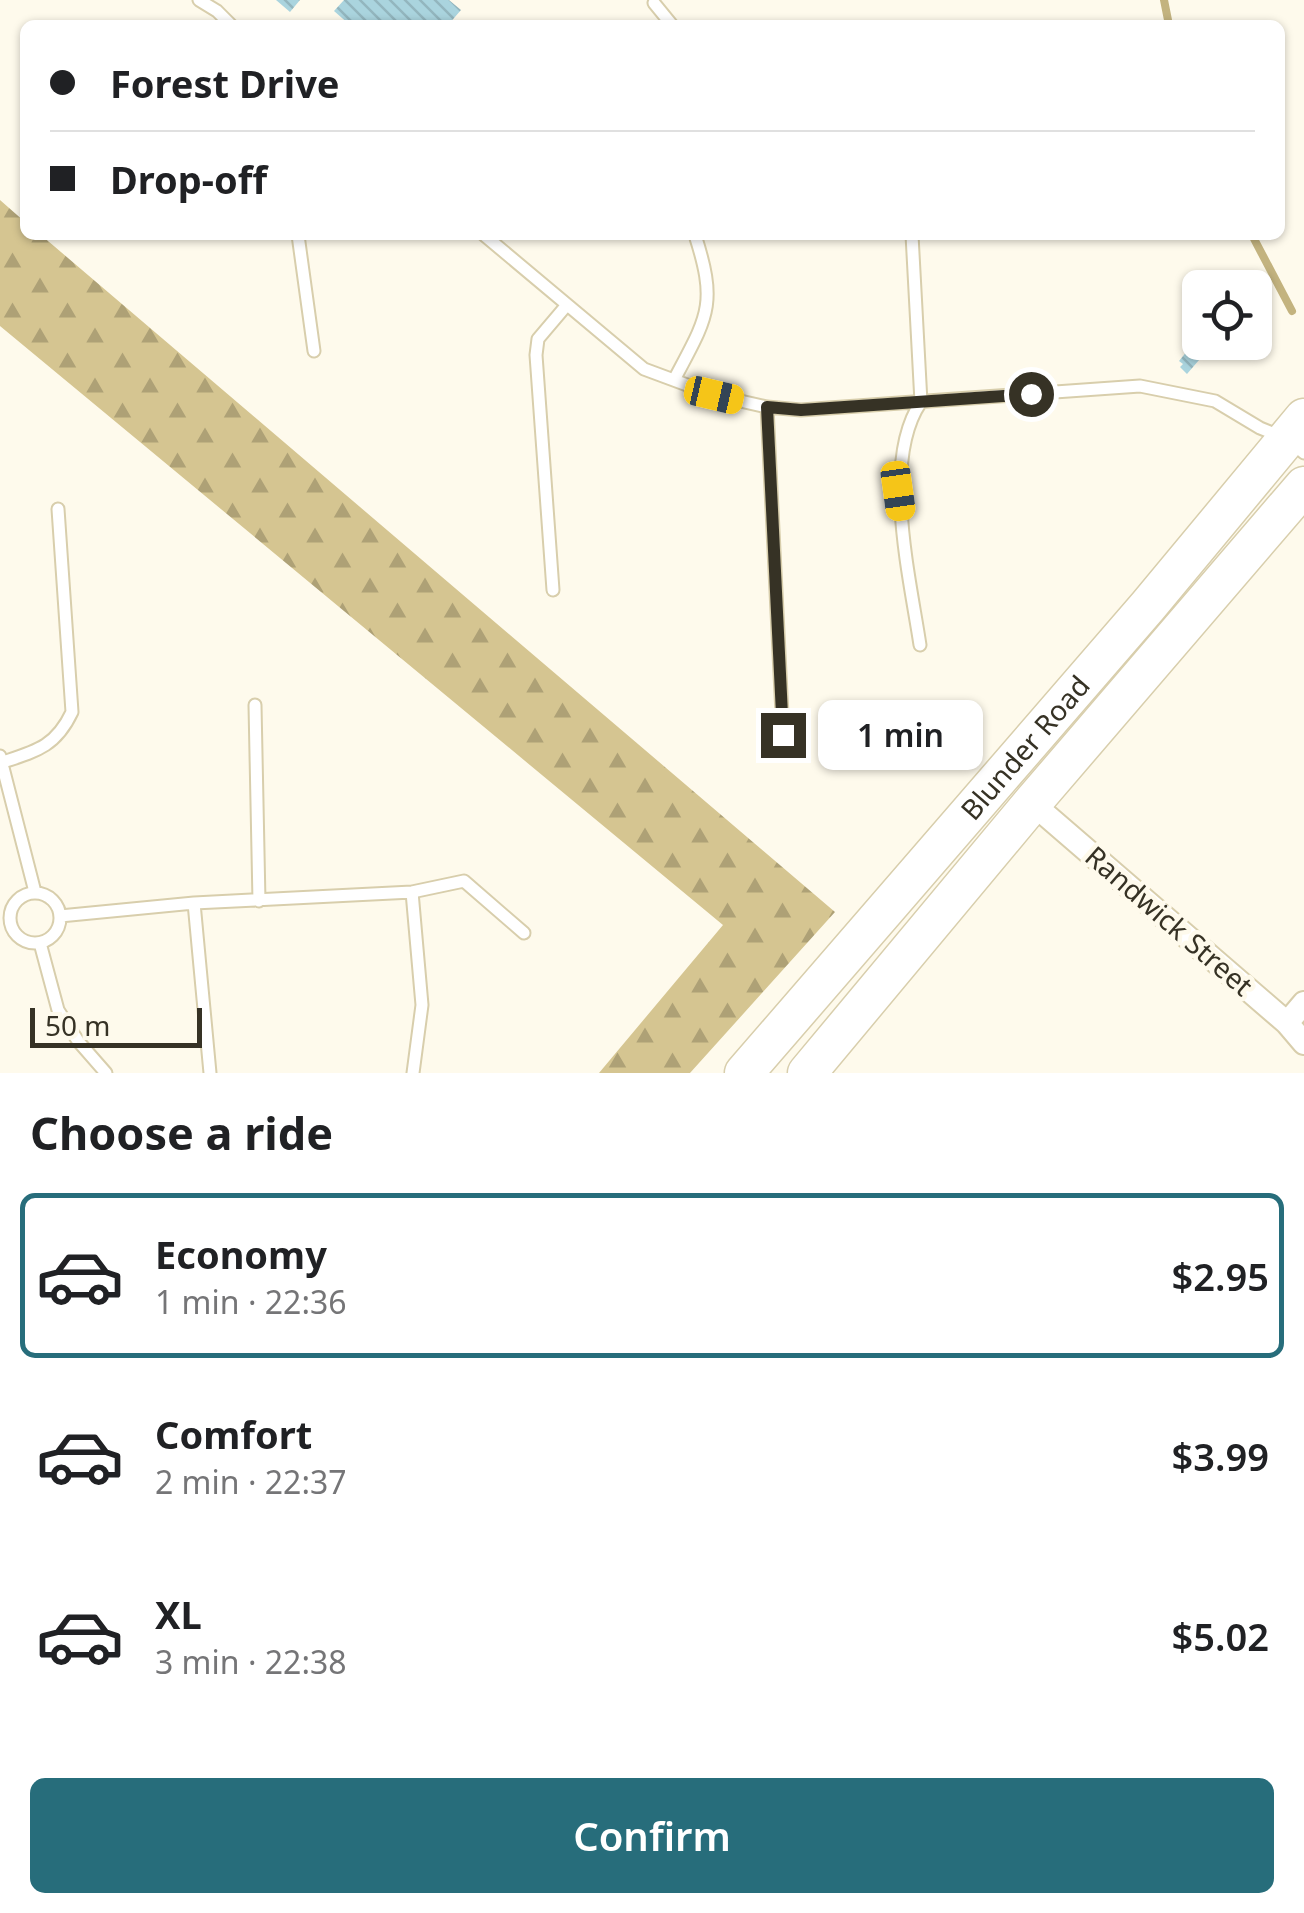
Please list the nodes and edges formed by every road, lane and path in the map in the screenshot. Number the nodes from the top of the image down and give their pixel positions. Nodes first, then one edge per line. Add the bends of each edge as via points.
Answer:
1 (198, 0) edge
2 (654, 3) dead end
3 (224, 20) edge
4 (668, 20) edge
5 (299, 240) edge
6 (490, 240) edge
7 (696, 240) edge
8 (912, 240) edge
9 (566, 306) junction
10 (314, 350) dead end
11 (674, 380) junction
12 (921, 402) junction
13 (767, 407) junction
14 (1298, 436) edge
15 (1304, 486) edge
16 (58, 509) dead end
17 (553, 590) dead end
18 (920, 645) dead end
19 (255, 705) dead end
20 (783, 735) dead end
21 (2, 759) edge
22 (1032, 802) junction
23 (34, 892) junction
24 (412, 892) junction
25 (260, 901) junction
26 (194, 903) junction
27 (60, 916) junction
28 (524, 932) dead end
29 (40, 943) junction
30 (1304, 1003) edge
31 (1287, 1023) junction
32 (1304, 1042) edge
33 (815, 1070) edge
34 (106, 1073) edge
35 (210, 1073) edge
36 (414, 1073) edge
37 (744, 1073) edge

1 - 3 lane
2 - 4 lane
5 - 10 lane
6 - 9 lane
7 - 11 lane via 707,314
8 - 12 lane
9 - 11 lane via 644,369
9 - 17 lane via 538,339 536,354
11 - 13 lane
12 - 13 lane
12 - 14 lane via 1140,386 1215,401 1260,428
12 - 18 lane via 911,416 898,491
13 - 20 lane
14 - 37 main road, Blunder Road
15 - 22 main road, Blunder Road
16 - 21 lane via 72,712 62,732 40,750
19 - 25 lane
21 - 23 lane
22 - 31 street, Randwick Street
22 - 33 main road, Blunder Road
23 - 27 lane via 55,902
23 - 29 lane via 19,898 10,920 16,936
24 - 25 lane
24 - 28 lane via 464,882
24 - 36 lane via 422,1005
25 - 26 lane
26 - 27 lane
26 - 35 lane
27 - 29 lane via 58,930
29 - 34 lane via 58,1010
30 - 31 street
31 - 32 street, Randwick Street

